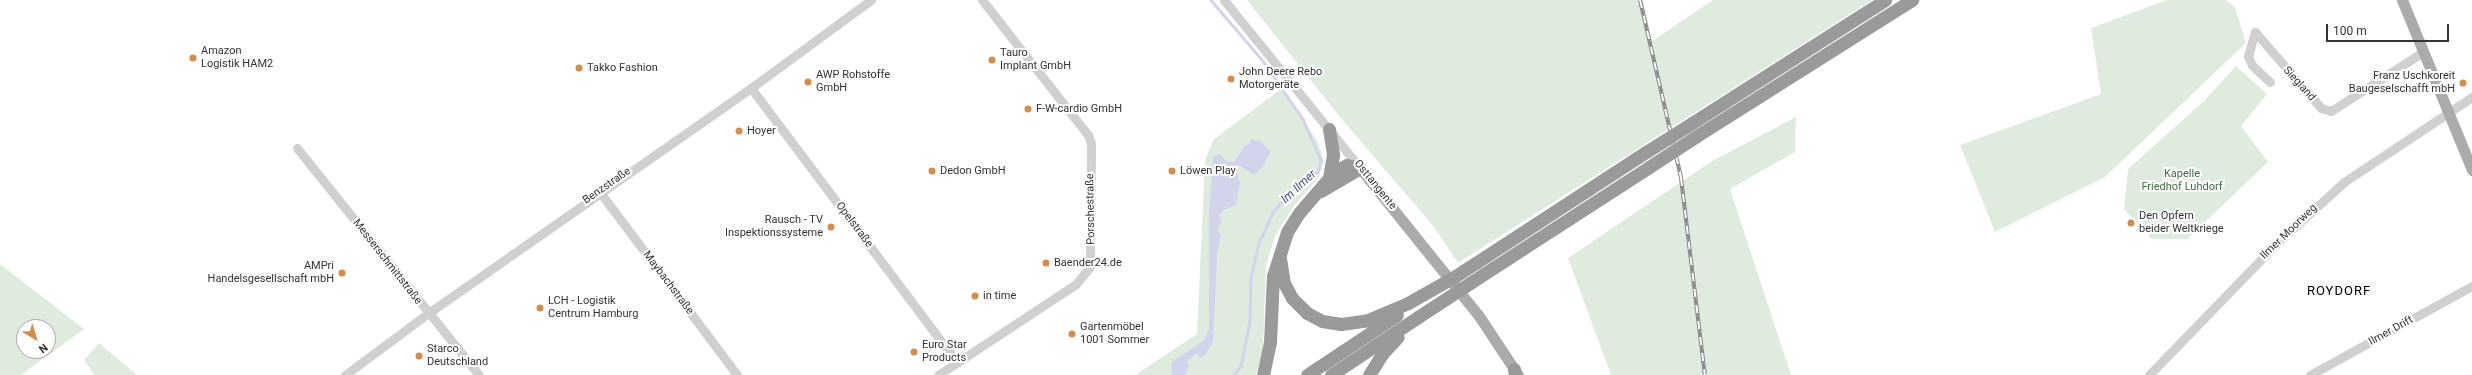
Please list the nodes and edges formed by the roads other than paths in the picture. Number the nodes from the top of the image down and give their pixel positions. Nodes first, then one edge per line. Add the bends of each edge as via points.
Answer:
1 (871, 0) edge
2 (982, 0) edge
3 (1224, 0) edge
4 (1885, 0) edge
5 (1912, 0) edge
6 (2402, 0) edge
7 (2423, 52) junction
8 (2270, 82) dead end
9 (751, 88) junction
10 (2472, 97) edge
11 (2448, 113) junction
12 (1329, 129) junction
13 (297, 148) dead end
14 (1360, 168) junction
15 (2472, 170) edge
16 (1329, 177) junction
17 (599, 191) junction
18 (1316, 194) junction
19 (1280, 253) junction
20 (2472, 286) edge
21 (1409, 305) junction
22 (427, 314) junction
23 (1418, 317) junction
24 (957, 362) junction
25 (1516, 373) edge
26 (345, 375) edge
27 (479, 375) edge
28 (738, 375) edge
29 (938, 375) edge
30 (1263, 375) edge
31 (1307, 375) edge
32 (1331, 375) edge
33 (1370, 375) edge
34 (2149, 375) edge
35 (2310, 375) edge

1 - 9 street, Benzstraße
2 - 24 street, Porschestraße via 1088,135 1091,144 1092,254 1090,267 1076,284
3 - 12 street, Osttangente
4 - 21 highway, bridge
5 - 23 highway, bridge
6 - 7 main road
7 - 8 street, Siegland via 2331,111 2321,108 2255,32 2248,56 2252,65
7 - 11 main road
9 - 17 street, Benzstraße
9 - 24 street, Opelstraße
10 - 11 street, Ilmer Moorweg
11 - 15 main road
11 - 34 street, Ilmer Moorweg via 2344,182 2311,210
12 - 14 street, Osttangente
12 - 16 highway via 1332,155
13 - 22 street, Messerschmittstraße
14 - 16 highway via 1343,166
14 - 18 highway
14 - 25 main road, Osttangente via 1467,300
16 - 18 highway
17 - 22 street, Benzstraße
17 - 28 street, Maybachstraße
18 - 19 highway via 1294,220
19 - 21 highway via 1282,273 1292,298 1307,313 1322,321 1357,323
19 - 30 highway via 1272,282 1270,342
20 - 35 street, Ilmer Drift
21 - 31 highway
22 - 26 street, Benzstraße
22 - 27 street, Messerschmittstraße
23 - 32 highway
23 - 33 highway via 1382,354
24 - 29 street, Porschestraße

